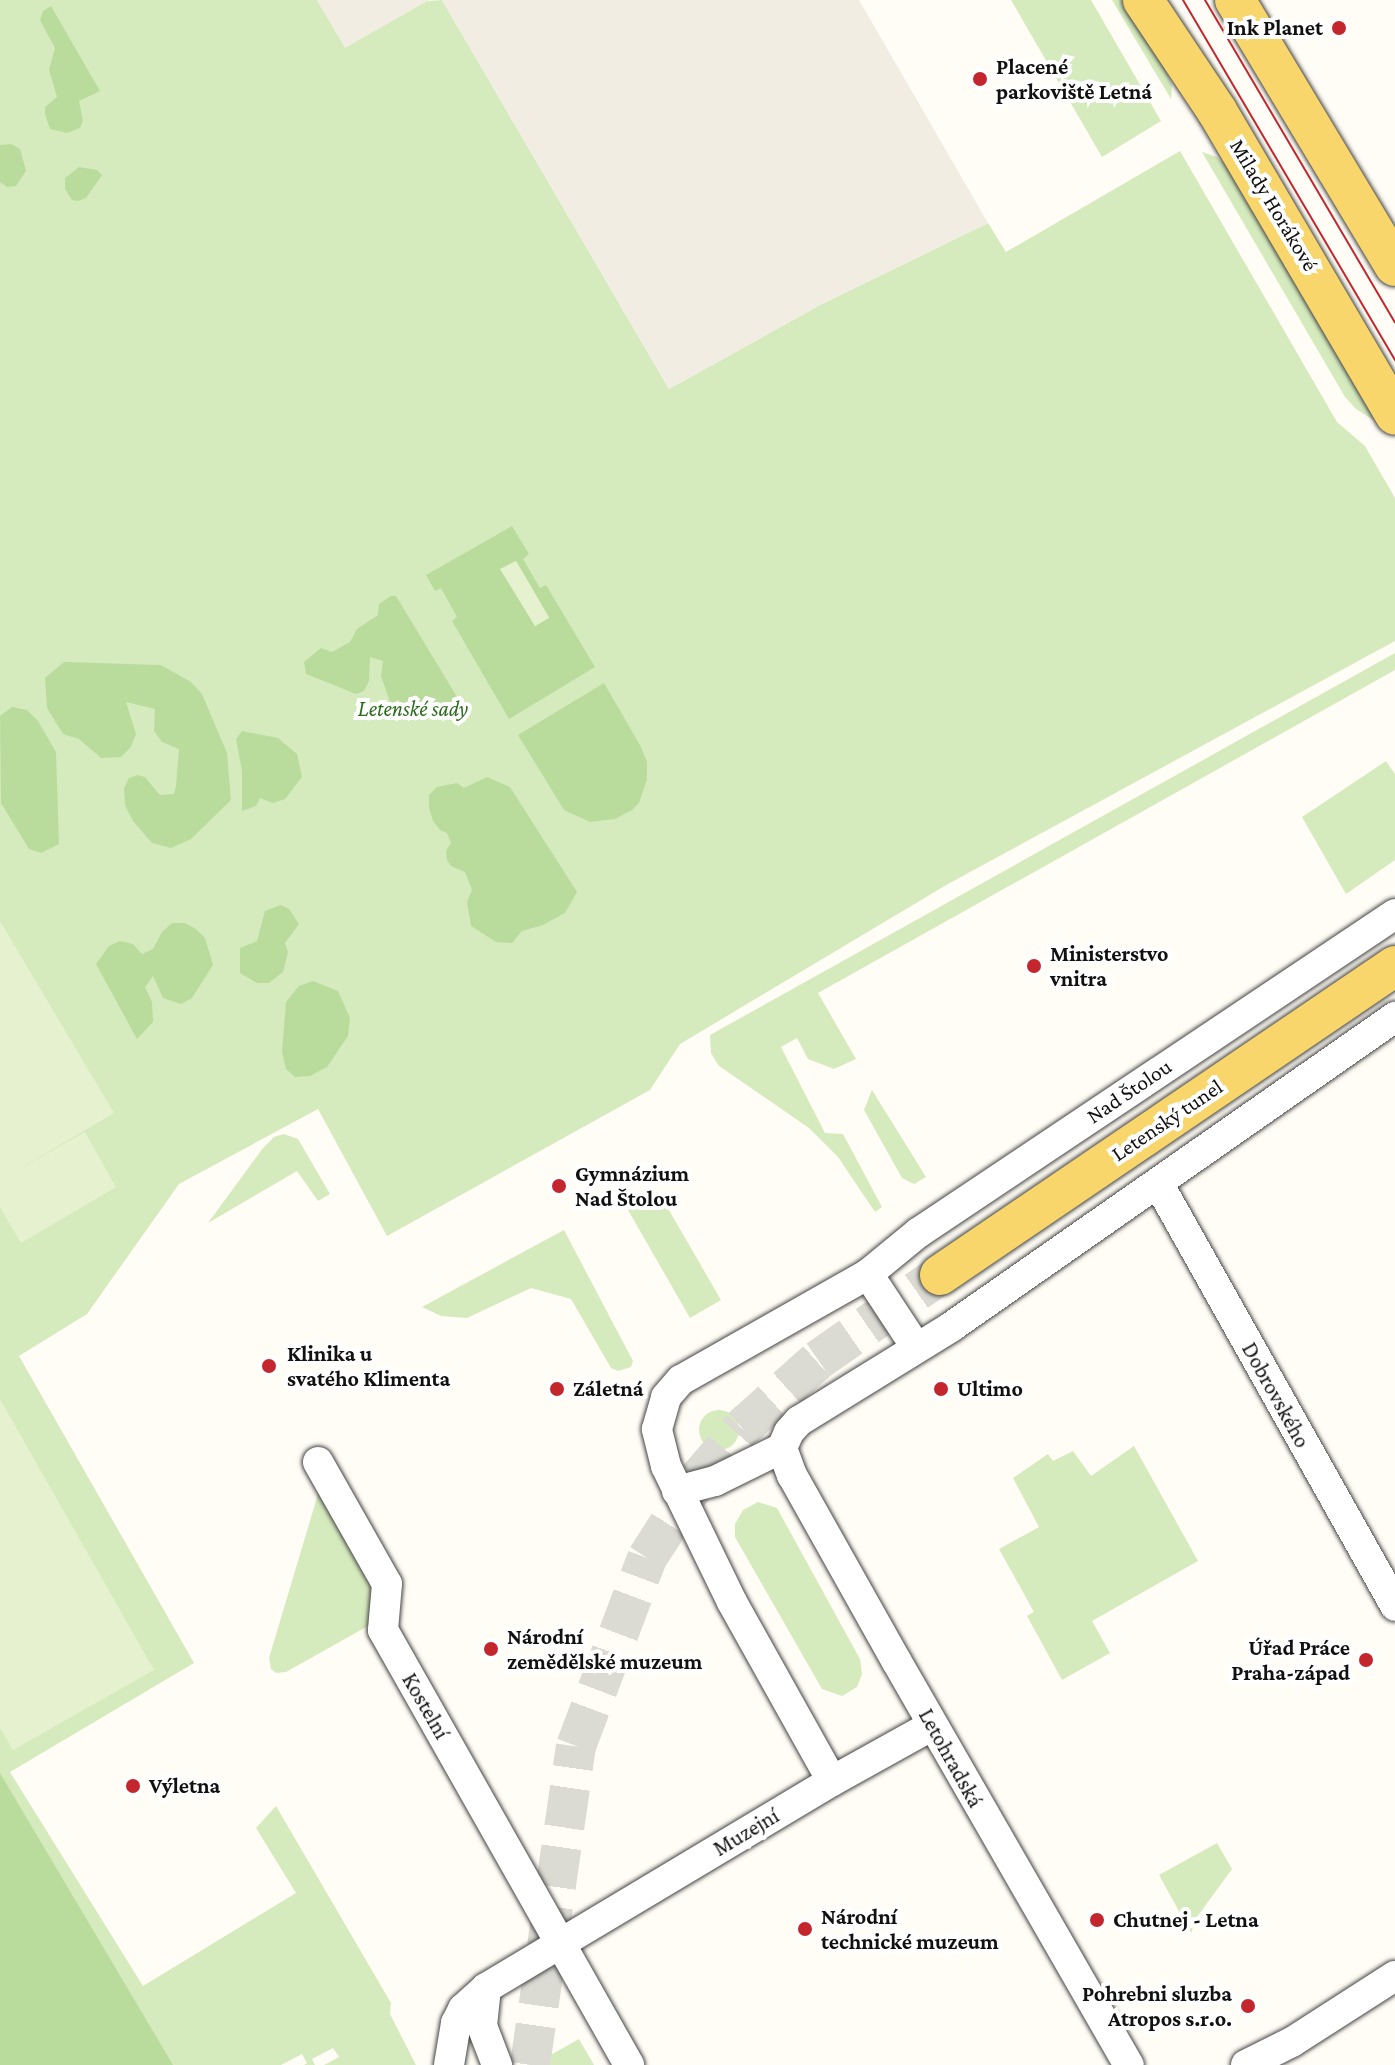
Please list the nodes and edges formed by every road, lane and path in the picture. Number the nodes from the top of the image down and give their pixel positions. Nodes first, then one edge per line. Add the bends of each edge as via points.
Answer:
1 (1143, 0) edge
2 (1235, 0) edge
3 (1395, 266) edge
4 (1395, 415) edge
5 (1395, 914) edge
6 (1395, 966) edge
7 (1395, 1017) edge
8 (1158, 1183) junction
9 (868, 1274) junction
10 (940, 1275) tunnel mouth
11 (916, 1347) junction
12 (782, 1448) junction
13 (318, 1462) dead end
14 (677, 1491) junction
15 (1395, 1606) edge
16 (933, 1725) junction
17 (832, 1781) junction
18 (560, 1944) junction
19 (1395, 1976) edge
20 (486, 1988) junction
21 (449, 2065) edge
22 (497, 2065) edge
23 (629, 2065) edge
24 (1129, 2065) edge
25 (1246, 2065) edge

1 - 4 main road, Milady Horákové via 1217,111
2 - 3 main road
5 - 9 street, Nad Štolou via 918,1233
6 - 10 main road, Letenský tunel
7 - 8 street
8 - 11 street
8 - 15 street, Dobrovského
9 - 11 street
9 - 14 street, Nad Štolou via 672,1387 660,1407 657,1429
11 - 12 street via 799,1421
12 - 14 street via 715,1481
12 - 16 street, Letohradská via 792,1475
13 - 18 street, Kostelní via 387,1584 383,1630
14 - 17 street
16 - 17 street, Muzejní
16 - 24 street, Letohradská
17 - 18 street, Muzejní
18 - 20 street
18 - 23 street, Kostelní
19 - 25 street
20 - 21 street via 456,2023
20 - 22 street via 482,2026

